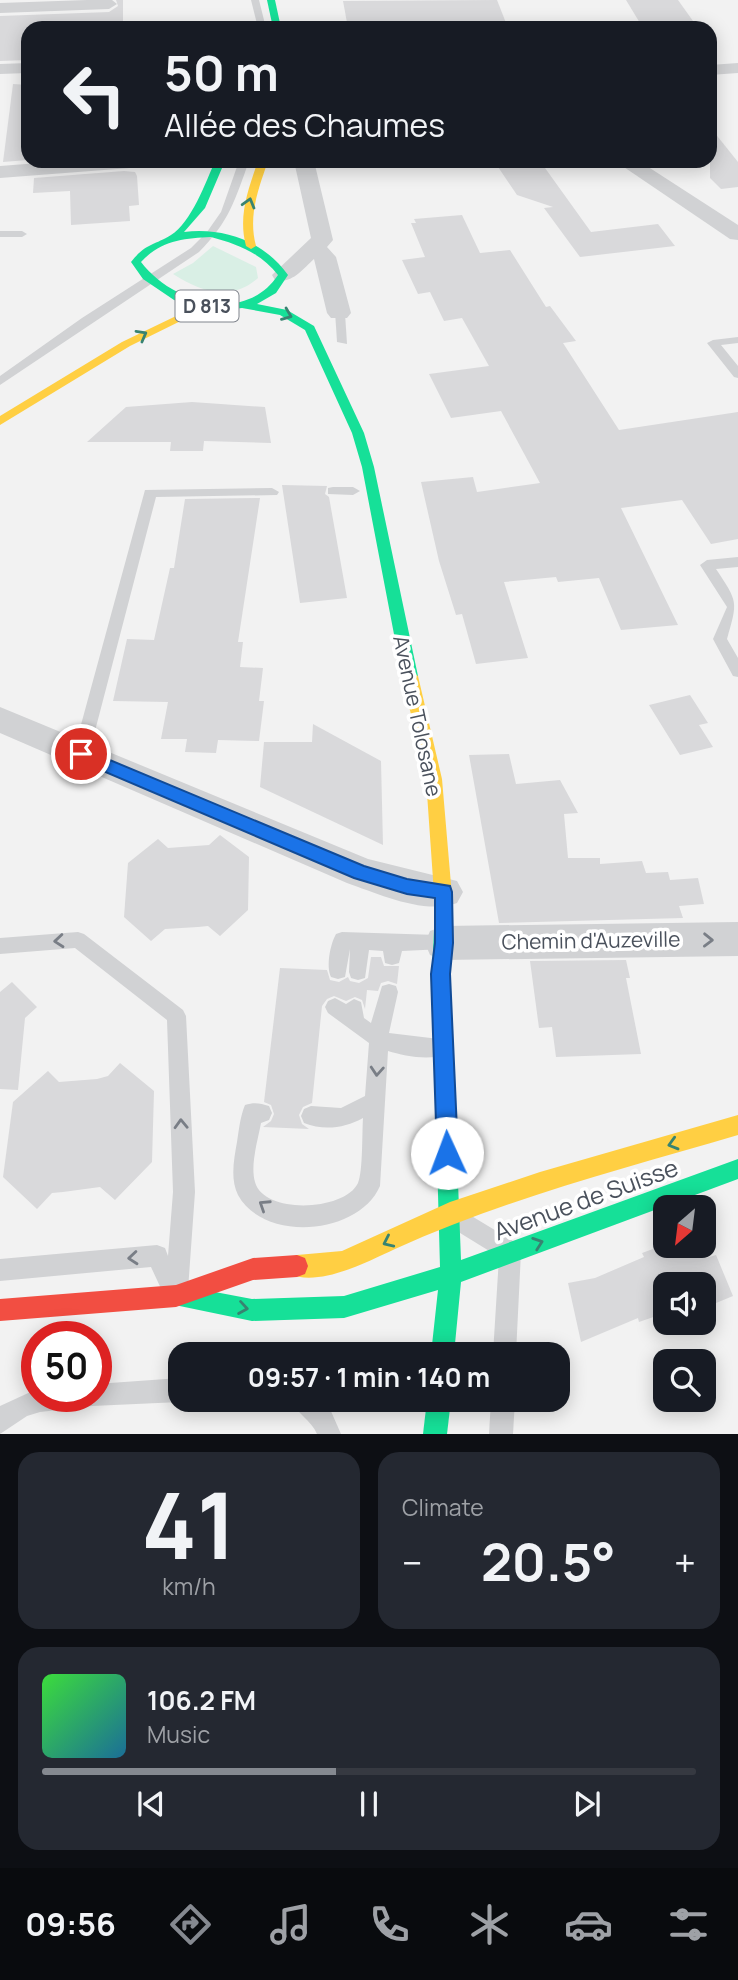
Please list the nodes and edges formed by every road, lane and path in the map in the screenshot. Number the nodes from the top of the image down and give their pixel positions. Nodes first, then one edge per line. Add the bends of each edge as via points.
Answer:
1 (244, 0) edge
2 (255, 0) edge
3 (271, 0) edge
4 (109, 4) dead end
5 (0, 8) edge
6 (248, 21) edge
7 (260, 21) edge
8 (276, 21) edge
9 (21, 68) edge
10 (738, 68) edge
11 (0, 69) edge
12 (717, 70) edge
13 (52, 168) edge
14 (217, 168) edge
15 (242, 168) edge
16 (261, 168) edge
17 (305, 168) edge
18 (636, 168) edge
19 (0, 172) edge
20 (22, 233) dead end
21 (0, 234) edge
22 (211, 234) junction
23 (738, 234) edge
24 (176, 236) junction
25 (318, 240) junction
26 (257, 249) junction
27 (284, 282) junction
28 (152, 289) junction
29 (244, 304) junction
30 (205, 306) junction
31 (332, 315) joint
32 (134, 322) dead end
33 (738, 340) edge
34 (738, 374) edge
35 (0, 381) edge
36 (0, 421) edge
37 (358, 433) junction
38 (332, 491) dead end
39 (353, 491) dead end
40 (272, 492) dead end
41 (738, 562) edge
42 (736, 607) edge
43 (738, 672) edge
44 (0, 719) edge
45 (81, 754) junction
46 (443, 892) junction
47 (738, 939) edge
48 (361, 942) junction
49 (444, 943) junction
50 (0, 946) edge
51 (338, 971) dead end
52 (358, 972) dead end
53 (383, 991) dead end
54 (348, 1013) dead end
55 (379, 1032) junction
56 (443, 1049) junction
57 (375, 1101) junction
58 (262, 1113) dead end
59 (311, 1116) dead end
60 (734, 1134) edge
61 (738, 1169) edge
62 (450, 1213) junction
63 (510, 1252) junction
64 (0, 1270) edge
65 (451, 1275) junction
66 (176, 1296) junction
67 (0, 1310) edge
68 (444, 1342) edge
69 (506, 1342) edge
70 (168, 1391) edge
71 (112, 1395) edge
72 (21, 1406) edge
73 (316, 1412) edge
74 (438, 1412) edge
75 (502, 1412) edge
76 (0, 1422) edge
77 (329, 1434) edge
78 (435, 1434) edge
79 (501, 1434) edge

1 - 6 main road
2 - 7 lane
3 - 8 main road
4 - 5 street
9 - 11 street
10 - 12 street
13 - 19 street
14 - 24 main road, D 813 via 201,208
15 - 22 lane via 226,212
26 -> 16 main road via 245,232 245,221
17 - 25 street, Avenue Tolosane
18 - 23 street
20 - 21 lane
22 - 24 main road, D 813
22 - 26 main road, D 813
22 - 28 lane
24 - 28 main road, D 813 via 155,243 136,262 138,273
25 - 26 street via 299,248
25 - 27 street
25 - 31 street, Avenue Tolosane via 325,257
26 - 27 main road via 276,262
27 - 29 main road, D 813
28 - 30 main road, D 813
28 - 35 lane via 86,320
29 - 30 main road, D 813
29 -> 37 main road, Avenue Tolosane via 283,312 310,328
36 -> 30 main road, D 813 via 120,348
31 - 37 main road, Avenue Tolosane via 343,342
32 - 36 main road, D 813
33 - 34 lane via 713,343
37 - 46 main road, Avenue Tolosane via 434,779
38 - 39 lane
40 - 45 lane via 150,493
41 - 42 lane via 707,565
42 - 43 lane via 720,639
44 - 45 street
45 - 46 street via 360,872
46 - 49 main road, Avenue Tolosane
49 -> 47 street, Chemin d'Auzeville
48 - 49 lane via 386,950
48 - 51 lane via 342,940
48 - 52 lane
49 - 56 main road, Avenue Tolosane
66 -> 50 lane via 184,1192 176,1016 78,940
53 - 55 lane
54 - 55 lane
55 - 56 lane via 393,1046
55 -> 57 lane
56 - 62 main road, Avenue Tolosane
57 -> 58 lane via 369,1186 363,1197 329,1213 303,1216 272,1211 245,1188 253,1112
57 - 59 lane via 343,1118
60 -> 62 main road, Avenue de Suisse via 540,1182
63 -> 61 main road, Avenue de Suisse
62 - 63 lane
62 - 65 main road, Avenue Tolosane
62 -> 66 main road, Avenue de Suisse via 343,1262 253,1269
63 - 65 main road, Avenue de Suisse
63 - 69 lane
66 -> 64 lane via 157,1256
66 -> 65 main road, Avenue de Suisse via 252,1310 344,1307
65 - 68 main road, Avenue Tolosane
66 - 67 main road
70 - 71 lane
72 - 76 lane
73 - 77 lane
74 - 78 main road
75 - 79 lane

